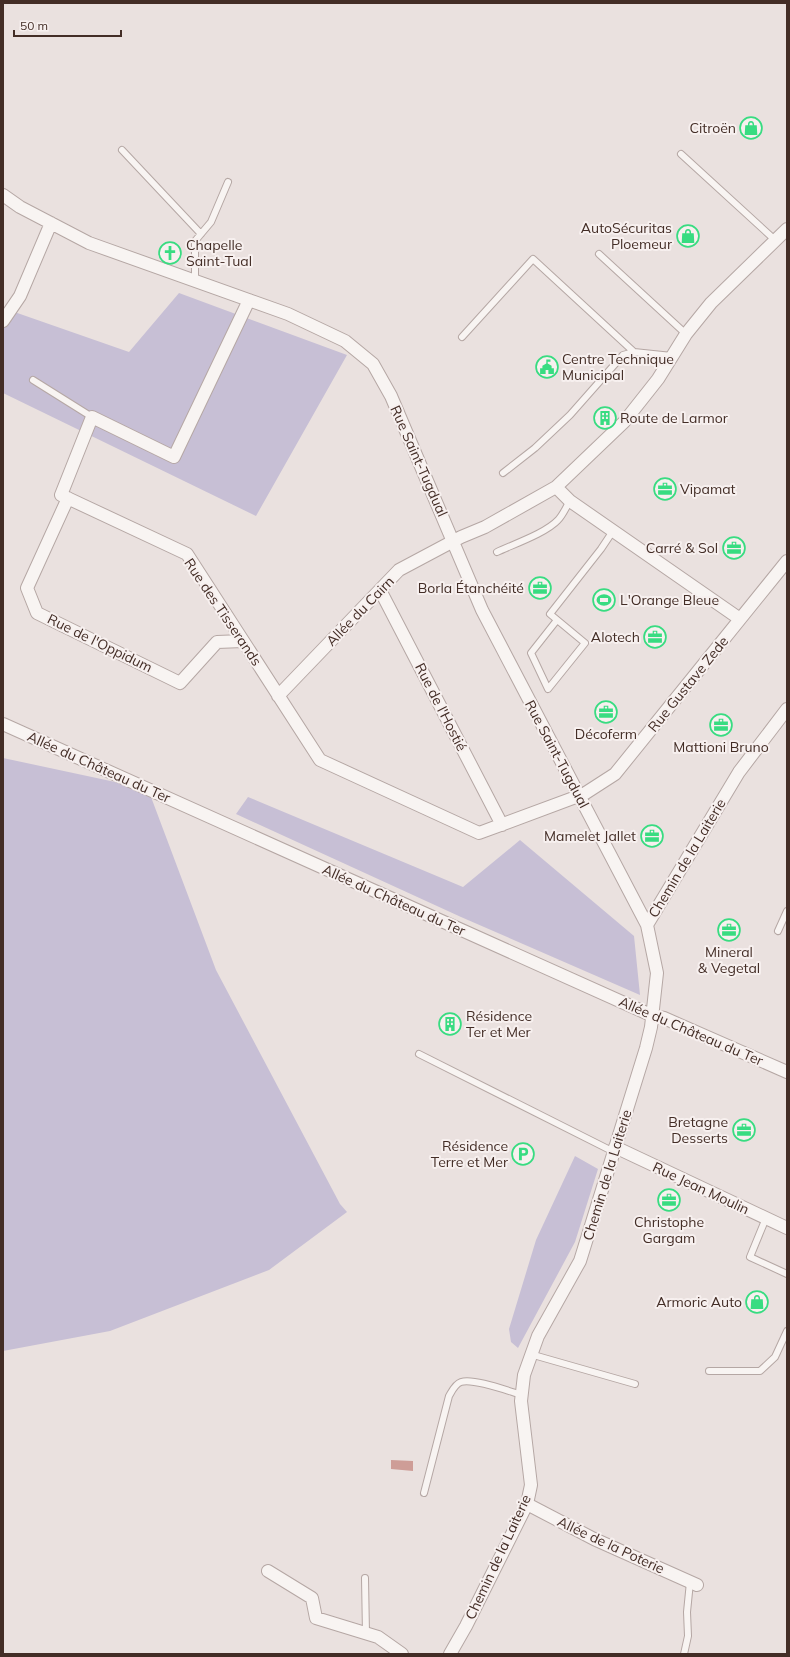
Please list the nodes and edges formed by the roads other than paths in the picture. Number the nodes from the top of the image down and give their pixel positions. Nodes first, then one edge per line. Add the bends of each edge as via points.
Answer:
1 (122, 150) dead end
2 (681, 154) dead end
3 (228, 182) dead end
4 (3, 195) edge
5 (51, 223) junction
6 (787, 229) edge
7 (201, 234) junction
8 (775, 240) junction
9 (599, 254) dead end
10 (195, 280) junction
11 (249, 300) junction
12 (3, 321) edge
13 (686, 334) junction
14 (462, 337) dead end
15 (634, 352) junction
16 (672, 356) junction
17 (34, 380) dead end
18 (92, 417) junction
19 (503, 473) dead end
20 (556, 487) junction
21 (68, 498) junction
22 (570, 501) junction
23 (613, 531) junction
24 (454, 540) junction
25 (497, 552) dead end
26 (787, 561) edge
27 (380, 590) junction
28 (740, 619) junction
29 (557, 620) junction
30 (243, 642) junction
31 (278, 696) junction
32 (787, 709) edge
33 (3, 724) edge
34 (579, 796) junction
35 (502, 825) junction
36 (787, 911) edge
37 (647, 925) junction
38 (778, 931) dead end
39 (653, 1016) junction
40 (419, 1054) dead end
41 (787, 1072) edge
42 (615, 1149) junction
43 (766, 1218) junction
44 (787, 1228) edge
45 (787, 1274) edge
46 (787, 1331) edge
47 (530, 1354) junction
48 (709, 1371) dead end
49 (635, 1384) dead end
50 (522, 1395) junction
51 (424, 1493) dead end
52 (527, 1504) junction
53 (268, 1571) dead end
54 (365, 1578) dead end
55 (693, 1583) joint
56 (366, 1634) junction
57 (402, 1654) edge
58 (450, 1654) edge
59 (684, 1654) edge

1 - 7 lane
2 - 8 lane
3 - 7 lane via 211,222
4 - 5 street, Rue Saint-Tugdual
5 - 10 street, Rue Saint-Tugdual via 89,243
5 - 12 street via 20,296
6 - 8 street, Allée du Cairn
7 - 10 lane via 195,241
8 - 13 street, Allée du Cairn via 711,303
9 - 13 lane
10 - 11 street, Rue Saint-Tugdual
11 - 18 street via 174,457
11 - 24 street, Rue Saint-Tugdual via 288,314 345,341 373,364 391,396
13 - 16 street, Allée du Cairn
14 - 15 lane via 533,259
15 - 16 lane
15 - 19 lane via 623,354 570,415 535,448
16 - 20 street, Allée du Cairn via 658,379 624,422
17 - 18 lane
18 - 21 street via 61,495
20 - 22 street
20 - 24 street, Allée du Cairn via 485,527
21 - 30 street, Rue des Tisserands via 187,554
21 - 30 street, Rue de l'Oppidum via 28,588 37,613 180,683 217,642
22 - 23 street
22 - 25 lane via 554,523
23 - 28 street
23 - 29 lane via 550,614
24 - 27 street, Allée du Cairn via 399,570
24 - 34 street, Rue Saint-Tugdual via 482,610
26 - 28 street, Rue Gustave Zede
27 - 31 street, Allée du Cairn
27 - 35 street, Rue de l'Hostié
28 - 34 street, Rue Gustave Zede via 615,774
29 - 29 lane via 585,643 548,689 531,653
30 - 31 street, Rue des Tisserands
31 - 35 street, Rue des Tisserands via 320,760 479,833
32 - 37 street, Chemin de la Laiterie via 739,772
33 - 39 street, Allée du Château du Ter
34 - 35 street, Rue des Tisserands
34 - 37 street, Rue Saint-Tugdual
36 - 38 lane
37 - 39 street, Chemin de la Laiterie via 657,973
39 - 41 street, Allée du Château du Ter via 664,1018
39 - 42 street, Chemin de la Laiterie via 646,1048
40 - 42 lane
42 - 43 street, Rue Jean Moulin
42 - 47 street, Chemin de la Laiterie via 580,1261
43 - 44 street, Rue Jean Moulin
43 - 45 lane via 750,1257
46 - 48 lane via 775,1357 760,1372
47 - 49 lane
47 - 50 street, Chemin de la Laiterie
50 - 51 lane via 477,1382 460,1382 453,1388
50 - 52 street, Chemin de la Laiterie via 531,1485
52 - 55 street, Allée de la Poterie via 594,1539
52 - 58 street, Chemin de la Laiterie
53 - 56 street via 312,1598 316,1618
54 - 56 lane
55 - 59 lane via 687,1612 688,1636
56 - 57 street via 378,1637

